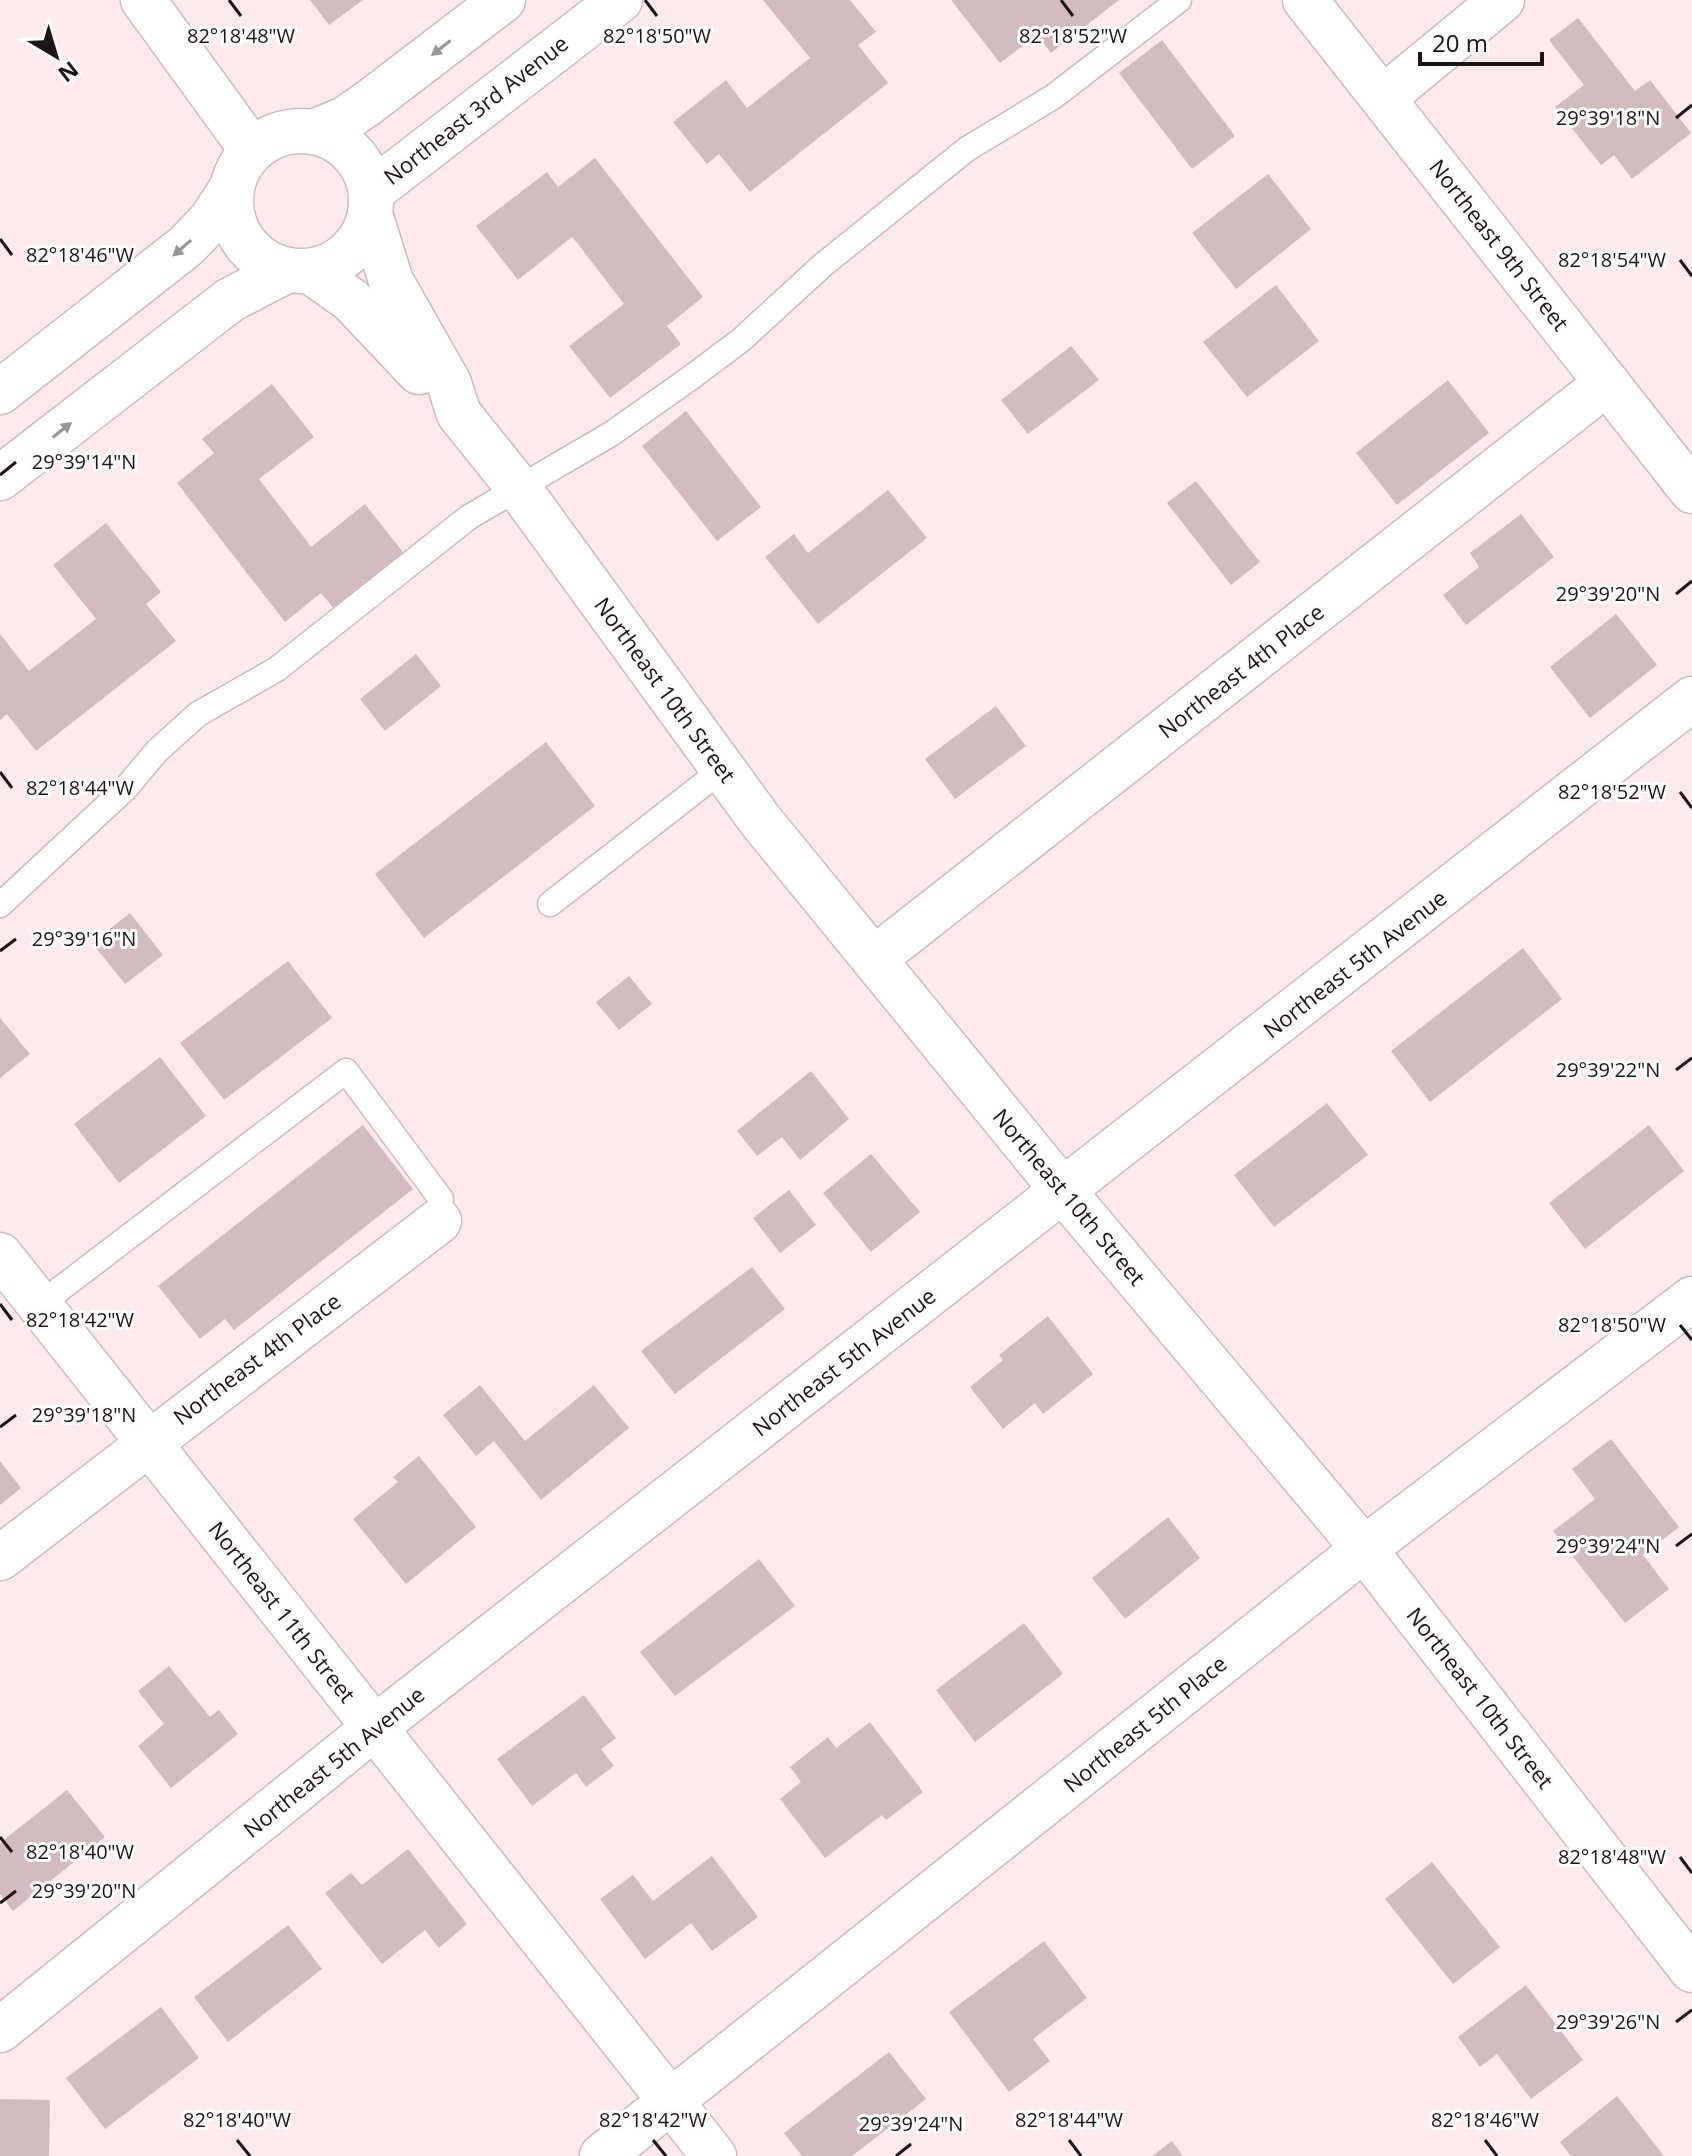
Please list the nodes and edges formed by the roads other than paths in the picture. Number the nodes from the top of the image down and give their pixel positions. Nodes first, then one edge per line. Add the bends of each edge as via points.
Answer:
1 (143, 0) edge
2 (503, 0) edge
3 (620, 0) edge
4 (1179, 0) edge
5 (1305, 0) edge
6 (1502, 0) edge
7 (1383, 98) junction
8 (314, 132) junction
9 (252, 150) junction
10 (231, 189) junction
11 (371, 203) junction
12 (299, 271) junction
13 (1607, 383) junction
14 (0, 392) edge
15 (459, 414) junction
16 (4, 467) edge
17 (520, 490) junction
18 (1692, 491) edge
19 (1692, 699) edge
20 (723, 769) junction
21 (550, 904) dead end
22 (0, 905) edge
23 (875, 958) junction
24 (1064, 1192) junction
25 (439, 1221) joint
26 (0, 1255) edge
27 (1692, 1299) edge
28 (39, 1305) junction
29 (148, 1443) junction
30 (1364, 1549) junction
31 (0, 1558) edge
32 (374, 1728) junction
33 (1678, 1924) edge
34 (1692, 1970) edge
35 (0, 2030) edge
36 (672, 2103) junction
37 (602, 2156) edge
38 (714, 2156) edge

1 - 9 street
2 -> 8 street via 367,104
3 - 11 street, Northeast 3rd Avenue
4 - 17 lane via 1053,97 967,149 824,264 741,340 611,434
5 - 7 street, Northeast 9th Street
6 - 7 street
7 - 13 street, Northeast 9th Street
8 - 9 street via 281,134
8 - 11 street via 352,152 364,171
9 - 10 street
10 - 12 street via 237,232 249,250 267,263
10 -> 14 street via 186,246
11 - 12 street via 363,235 349,252 331,265
11 - 15 street, Northeast 10th Street via 391,281 449,383
12 - 15 street, Northeast 10th Street via 351,300
16 -> 12 street via 230,300
13 - 18 street, Northeast 9th Street
13 - 23 street, Northeast 4th Place
15 - 17 street, Northeast 10th Street
17 - 20 street, Northeast 10th Street
17 - 22 lane via 469,517 277,669 198,714
19 - 24 street, Northeast 5th Avenue
20 - 21 lane
20 - 23 street, Northeast 10th Street
23 - 24 street, Northeast 10th Street
24 - 30 street, Northeast 10th Street
24 - 32 street, Northeast 5th Avenue
25 - 28 lane via 441,1199 346,1071
25 - 29 street, Northeast 4th Place
26 - 28 street, Northeast 11th Street
27 - 30 street, Northeast 5th Place
28 - 29 street, Northeast 11th Street
29 - 31 street, Northeast 4th Place
29 - 32 street, Northeast 11th Street
30 - 33 street, Northeast 10th Street
30 - 36 street, Northeast 5th Place
32 - 35 street, Northeast 5th Avenue
32 - 36 street, Northeast 11th Street
33 - 34 street, Northeast 10th Street
36 - 37 street, Northeast 5th Place
36 - 38 street, Northeast 11th Street

